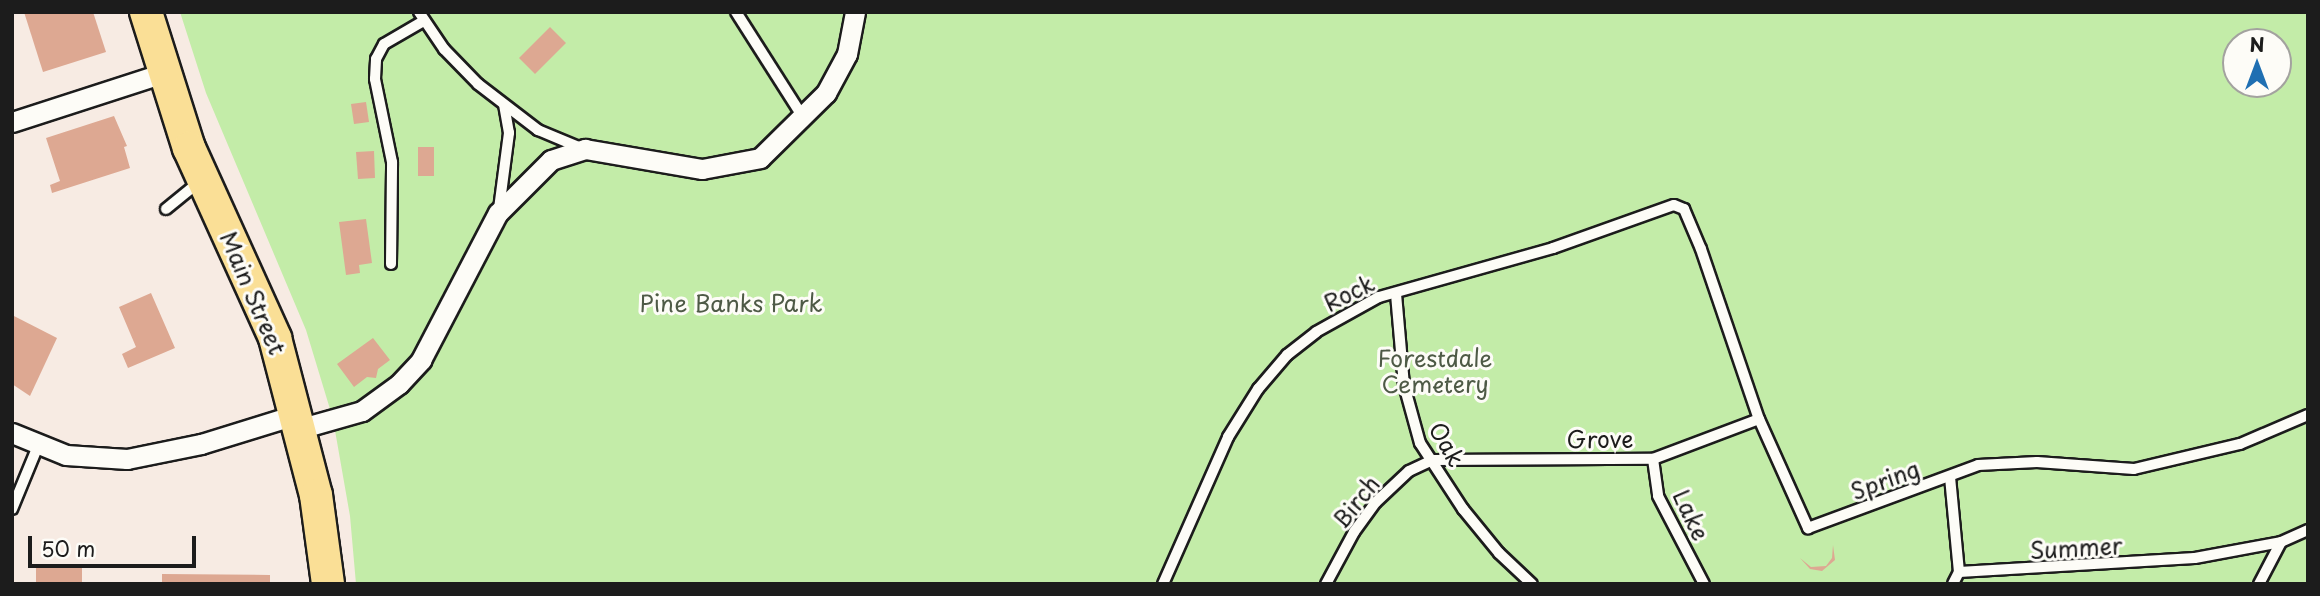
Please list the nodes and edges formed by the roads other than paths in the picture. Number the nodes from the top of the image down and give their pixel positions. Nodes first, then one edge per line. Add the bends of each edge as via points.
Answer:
1 (146, 12) edge
2 (736, 12) edge
3 (855, 12) edge
4 (420, 17) edge
5 (164, 73) junction
6 (505, 105) junction
7 (801, 114) junction
8 (12, 122) edge
9 (585, 149) junction
10 (202, 180) junction
11 (166, 209) dead end
12 (1684, 209) joint
13 (498, 213) junction
14 (391, 264) dead end
15 (1396, 294) junction
16 (2308, 415) edge
17 (1759, 419) junction
18 (300, 421) junction
19 (12, 433) edge
20 (38, 446) junction
21 (1653, 458) junction
22 (1433, 460) junction
23 (1951, 477) junction
24 (14, 506) edge
25 (2308, 530) edge
26 (2281, 542) junction
27 (1959, 572) junction
28 (328, 584) edge
29 (1163, 584) edge
30 (1326, 584) edge
31 (1532, 584) edge
32 (1704, 584) edge
33 (1954, 584) edge
34 (2259, 584) edge

1 - 5 main road, Main Street
2 - 7 lane
3 - 7 street via 847,54 826,93
4 - 6 lane via 464,71
4 - 14 lane via 384,44 376,59 375,79 392,162
5 - 8 street
5 - 10 main road, Main Street
6 - 9 lane via 538,130
6 - 13 lane via 509,133
7 - 9 street via 778,145 760,158 722,168 702,169
9 - 13 street via 551,160
10 - 11 lane
10 - 18 main road, Main Street via 275,338
12 - 15 lane, Rock via 1660,207 1553,248
12 - 17 lane, Spring
13 - 18 street via 462,289 414,368 362,411
15 - 22 lane, Oak via 1410,415 1420,443
15 - 29 lane, Rock via 1351,310 1316,332 1287,355 1258,389 1200,493
16 - 23 lane, Spring via 2240,444 2134,469 1994,463
17 - 21 lane, Grove
17 - 23 lane, Spring via 1808,528
18 - 20 street via 148,457 78,457
18 - 28 main road, Main Street
19 - 20 street
20 - 24 lane
21 - 22 lane, Grove
21 - 32 lane, Lake via 1658,496
22 - 30 lane, Birch via 1409,471 1376,502
22 - 31 lane, Oak via 1463,509
23 - 27 lane
25 - 26 lane
26 - 27 lane, Summer via 2194,558
26 - 34 lane
27 - 33 lane

